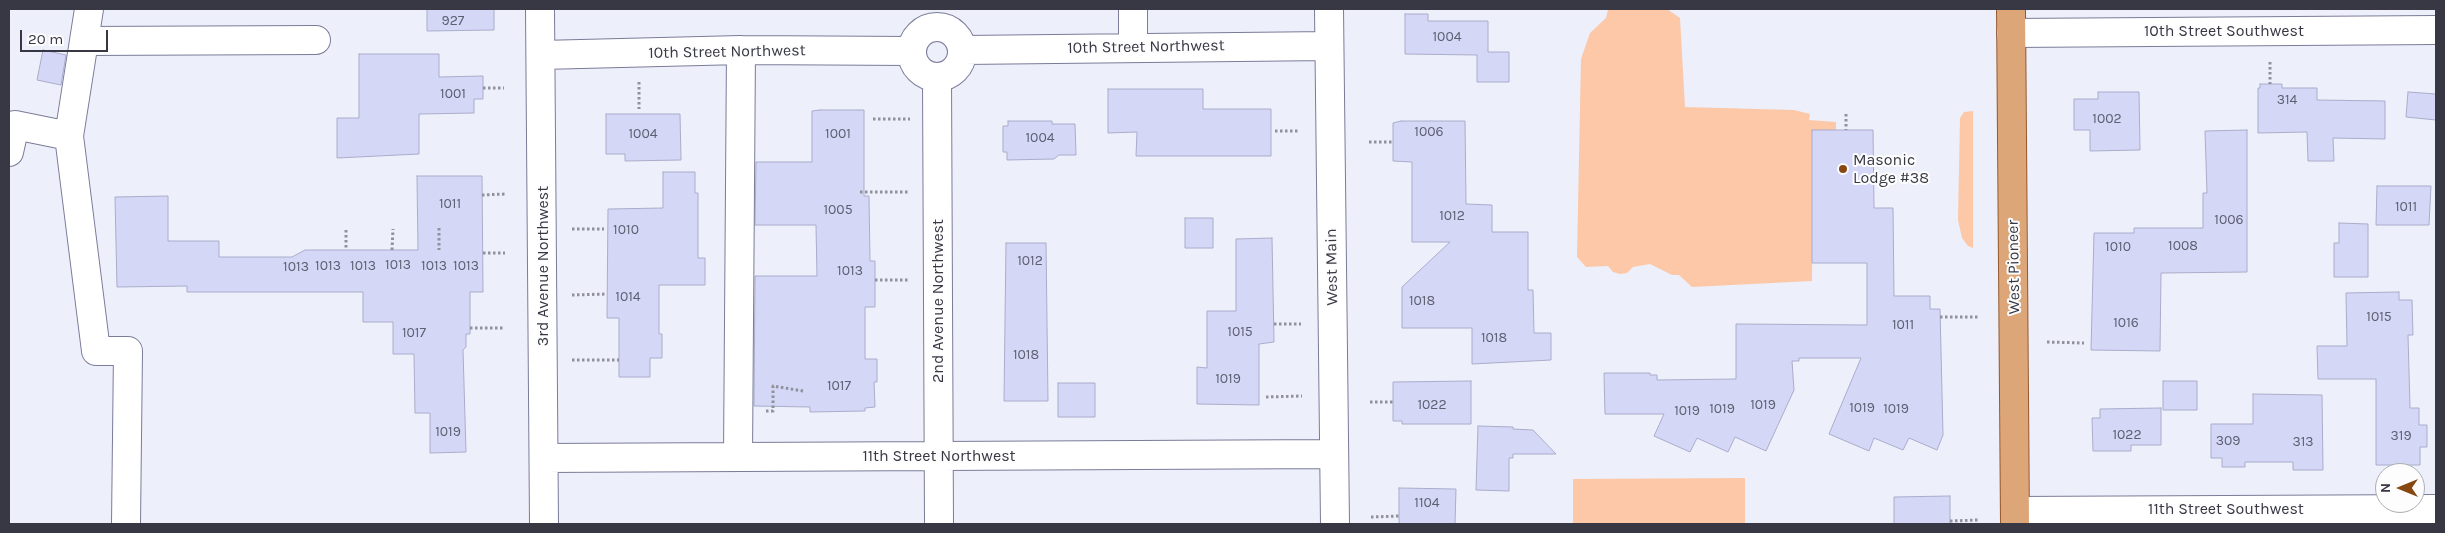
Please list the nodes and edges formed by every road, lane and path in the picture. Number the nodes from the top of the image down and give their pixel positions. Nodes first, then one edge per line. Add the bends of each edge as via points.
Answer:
1 (89, 9) edge
2 (540, 9) edge
3 (1133, 9) edge
4 (1329, 9) edge
5 (937, 18) edge
6 (2011, 21) edge
7 (2436, 30) edge
8 (316, 40) dead end
9 (84, 41) junction
10 (1328, 46) junction
11 (1132, 48) junction
12 (741, 50) junction
13 (963, 50) junction
14 (912, 51) junction
15 (541, 55) junction
16 (2270, 62) dead end
17 (937, 77) junction
18 (639, 80) dead end
19 (2270, 84) dead end
20 (483, 88) dead end
21 (504, 88) dead end
22 (639, 108) dead end
23 (1846, 114) dead end
24 (873, 119) dead end
25 (912, 119) dead end
26 (1846, 130) dead end
27 (1275, 131) dead end
28 (1298, 131) dead end
29 (69, 136) junction
30 (1369, 142) dead end
31 (1393, 142) dead end
32 (9, 152) edge
33 (860, 192) dead end
34 (912, 192) dead end
35 (505, 194) dead end
36 (482, 195) dead end
37 (439, 228) dead end
38 (393, 229) dead end
39 (572, 229) dead end
40 (604, 229) dead end
41 (346, 230) dead end
42 (346, 250) dead end
43 (392, 250) dead end
44 (439, 250) dead end
45 (483, 253) dead end
46 (505, 253) dead end
47 (875, 280) dead end
48 (911, 280) dead end
49 (607, 294) dead end
50 (572, 295) dead end
51 (1940, 317) dead end
52 (1978, 317) dead end
53 (1274, 324) dead end
54 (1302, 324) dead end
55 (470, 328) dead end
56 (505, 328) dead end
57 (2047, 342) dead end
58 (2084, 343) dead end
59 (572, 360) dead end
60 (619, 360) dead end
61 (803, 391) dead end
62 (1266, 396) dead end
63 (1302, 396) dead end
64 (1370, 402) dead end
65 (1393, 402) dead end
66 (764, 411) dead end
67 (1334, 454) junction
68 (738, 456) junction
69 (938, 457) junction
70 (544, 458) junction
71 (2436, 509) edge
72 (1399, 516) dead end
73 (1371, 517) dead end
74 (2015, 517) edge
75 (1950, 520) dead end
76 (1978, 520) dead end
77 (126, 524) edge
78 (544, 524) edge
79 (939, 524) edge
80 (1335, 524) edge

1 - 9 street
2 - 15 street, 3rd Avenue Northwest
3 - 11 street
4 - 10 street, West Main
5 - 13 street via 954,33
5 - 14 street via 915,41
6 - 7 street, 10th Street Southwest
6 - 74 main road, West Pioneer
8 - 9 street
9 - 29 street
10 - 11 street, 10th Street Northwest
10 - 67 street, West Main
11 - 13 street, 10th Street Northwest
12 - 14 street, 10th Street Northwest
12 - 15 street, 10th Street Northwest
12 - 68 street
13 - 17 street via 955,69
14 - 17 street via 914,62 921,71
15 - 70 street, 3rd Avenue Northwest
16 - 19 path
17 - 69 street, 2nd Avenue Northwest
18 - 22 path
20 - 21 path
23 - 26 path
24 - 25 path
27 - 28 path
29 - 32 street via 15,125
29 - 77 street via 96,351 128,351
30 - 31 path
33 - 34 path
35 - 36 path
37 - 44 path
38 - 43 path
39 - 40 path
41 - 42 path
45 - 46 path
47 - 48 path
49 - 50 path
51 - 52 path
53 - 54 path
55 - 56 path
57 - 58 path
59 - 60 path
61 - 66 path via 774,386 773,411
62 - 63 path
64 - 65 path
67 - 69 street, 11th Street Northwest
67 - 80 street, West Main
68 - 69 street, 11th Street Northwest
68 - 70 street, 11th Street Northwest
69 - 79 street, 2nd Avenue Northwest
70 - 78 street, 3rd Avenue Northwest
71 - 74 street, 11th Street Southwest
72 - 73 path
75 - 76 path

